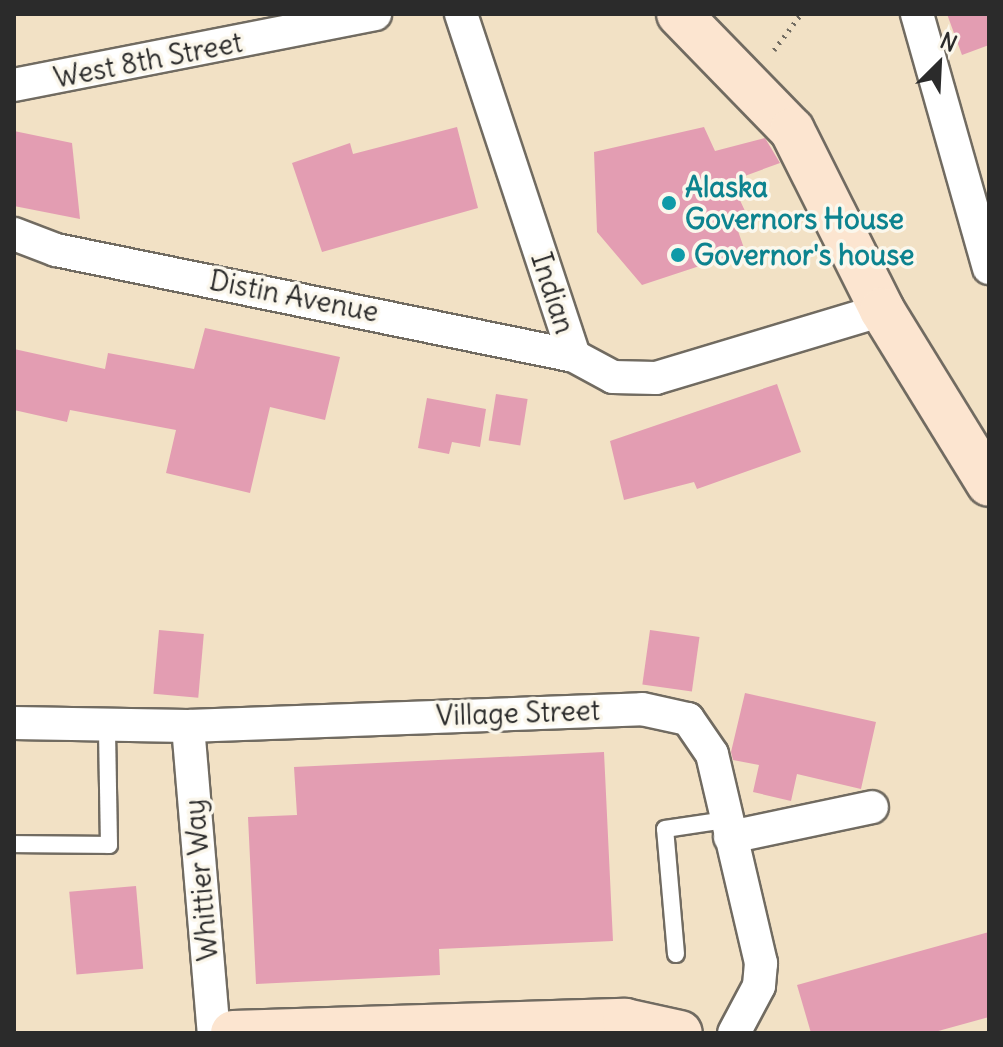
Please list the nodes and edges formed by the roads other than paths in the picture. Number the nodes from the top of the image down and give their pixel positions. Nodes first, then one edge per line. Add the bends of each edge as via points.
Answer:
1 (375, 14) edge
2 (461, 14) edge
3 (679, 14) edge
4 (917, 14) edge
5 (14, 85) edge
6 (14, 234) edge
7 (989, 268) edge
8 (882, 310) junction
9 (574, 356) junction
10 (989, 484) edge
11 (14, 723) edge
12 (107, 725) junction
13 (188, 726) junction
14 (872, 807) dead end
15 (728, 829) junction
16 (14, 844) edge
17 (676, 954) dead end
18 (214, 1033) edge
19 (233, 1033) edge
20 (680, 1033) edge
21 (734, 1033) edge

1 - 5 street, West 8th Street
2 - 9 street, Indian
3 - 8 main road via 792,130
4 - 7 street
6 - 9 street, Distin Avenue via 56,250
8 - 9 street, Indian via 656,378 613,377
8 - 10 main road
11 - 12 street, Village Street
12 - 13 street, Village Street
12 - 16 lane via 109,845
13 - 15 street, Village Street via 642,709 688,719 712,754
13 - 18 street, Whittier Way
14 - 15 street
15 - 17 lane via 665,829
15 - 21 street, Village Street via 761,963 759,986
19 - 20 main road via 625,1021

